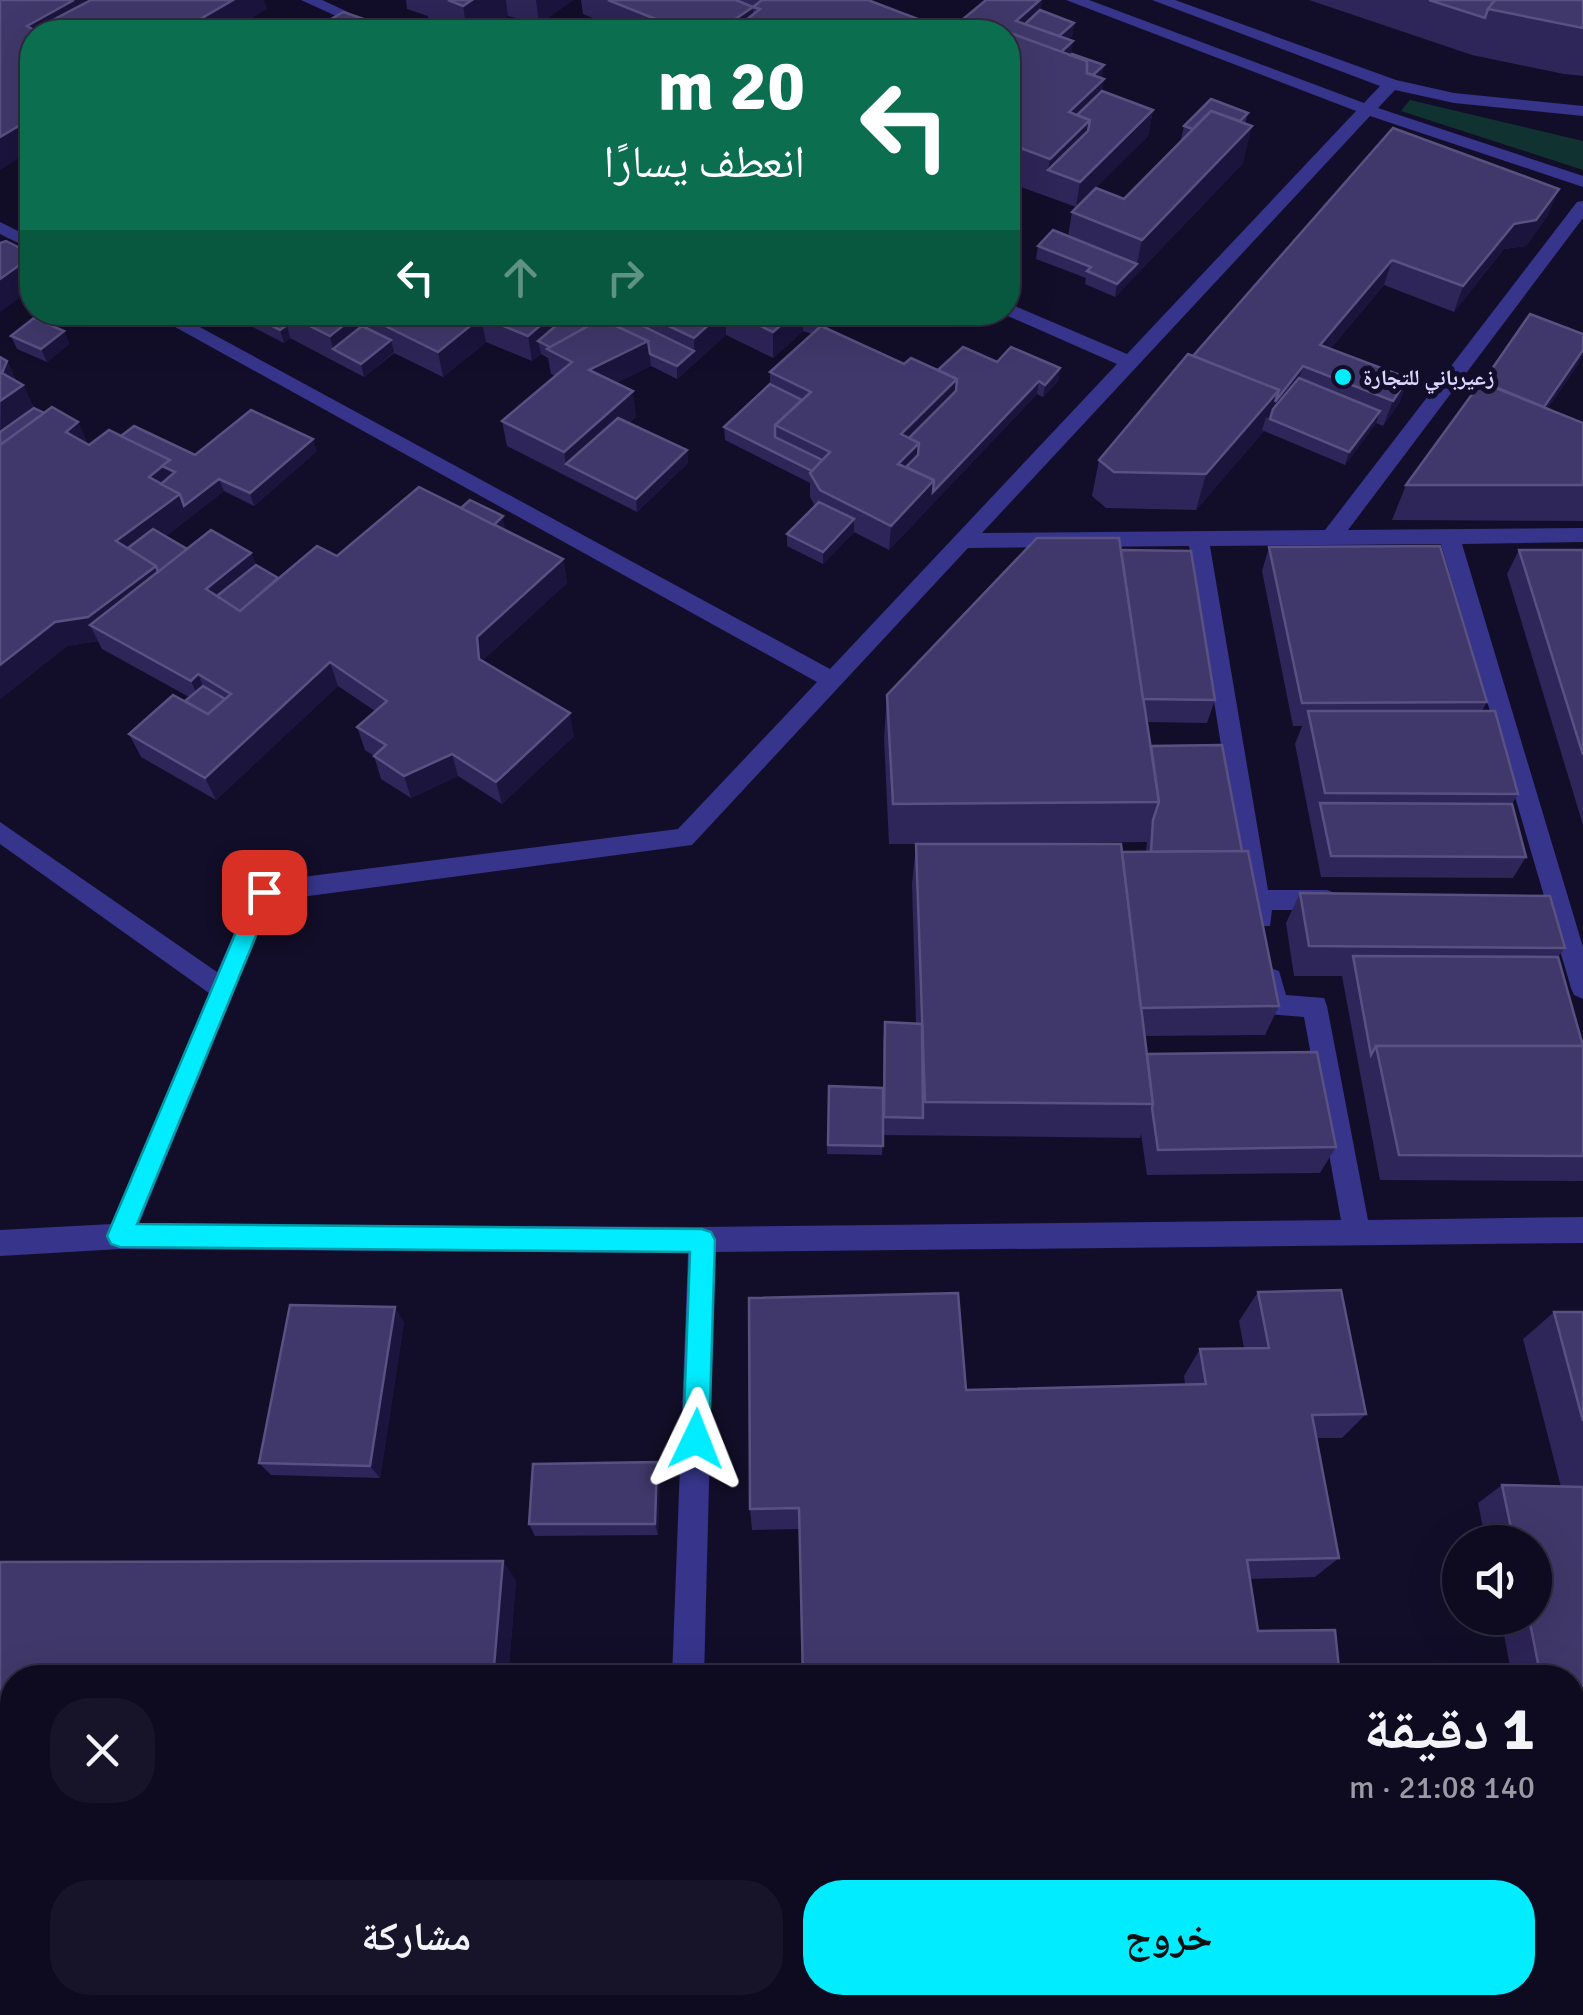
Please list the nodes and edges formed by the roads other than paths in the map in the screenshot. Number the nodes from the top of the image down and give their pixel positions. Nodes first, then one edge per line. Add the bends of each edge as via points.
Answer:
1 (309, 0) edge
2 (1074, 0) edge
3 (1160, 0) edge
4 (1188, 4) edge
5 (355, 20) edge
6 (1391, 84) junction
7 (1365, 110) junction
8 (1583, 111) edge
9 (1583, 182) edge
10 (1583, 206) edge
11 (1020, 314) edge
12 (181, 325) edge
13 (1128, 362) junction
14 (1583, 535) edge
15 (1449, 536) junction
16 (1331, 537) junction
17 (1198, 538) junction
18 (962, 541) junction
19 (832, 680) junction
20 (0, 831) edge
21 (1258, 900) junction
22 (1358, 900) edge
23 (1583, 988) edge
24 (225, 990) junction
25 (1583, 1230) edge
26 (1357, 1233) junction
27 (120, 1236) junction
28 (702, 1240) junction
29 (0, 1244) edge
30 (688, 1665) edge

1 - 5 street
2 - 7 street
3 - 4 street
4 - 6 street
6 - 7 street
6 - 8 street via 1454,98
7 - 9 street
7 - 13 street
10 - 16 street
11 - 13 street
12 - 19 street
13 - 18 street
14 - 15 street
15 - 16 street
15 - 23 street via 1548,901
16 - 17 street
17 - 18 street
17 - 21 street
18 - 19 street
19 - 24 street via 684,838 264,892
20 - 24 street
21 - 22 street
21 - 26 street via 1275,1006 1316,1006
24 - 27 street
25 - 26 street
26 - 28 street
27 - 28 street
27 - 29 street
28 - 30 street

